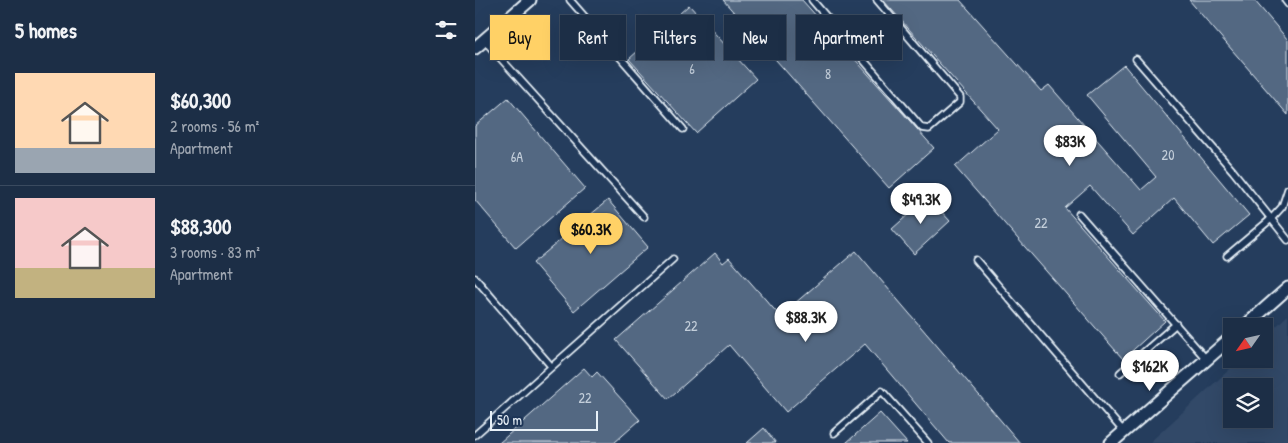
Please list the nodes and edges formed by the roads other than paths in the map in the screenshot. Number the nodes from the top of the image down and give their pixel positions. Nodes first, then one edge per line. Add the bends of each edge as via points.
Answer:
1 (530, 0) edge
2 (570, 0) edge
3 (812, 0) edge
4 (877, 0) edge
5 (1285, 0) edge
6 (1288, 4) edge
7 (479, 44) edge
8 (1136, 59) dead end
9 (683, 129) dead end
10 (1288, 189) edge
11 (1079, 214) dead end
12 (644, 217) dead end
13 (1271, 219) junction
14 (1288, 240) edge
15 (1227, 256) dead end
16 (673, 259) dead end
17 (976, 260) dead end
18 (475, 278) edge
19 (1288, 288) edge
20 (1254, 318) edge
21 (1176, 324) junction
22 (1223, 345) edge
23 (1207, 360) junction
24 (551, 366) junction
25 (1120, 373) dead end
26 (1123, 432) junction
27 (475, 434) edge
28 (834, 434) dead end
29 (928, 443) edge
30 (1111, 443) edge

1 - 7 street
2 - 9 lane
3 - 4 lane via 922,128 929,129 960,102 961,97
5 - 6 lane
7 - 12 lane
8 - 13 lane
10 - 13 lane via 1282,207
11 - 21 lane
13 - 14 lane
13 - 15 lane
16 - 24 lane
17 - 26 lane
18 - 24 lane
19 - 20 street
21 - 23 lane
21 - 25 lane
22 - 23 street
23 - 26 street
24 - 27 lane
26 - 30 street
28 - 29 lane via 883,391

